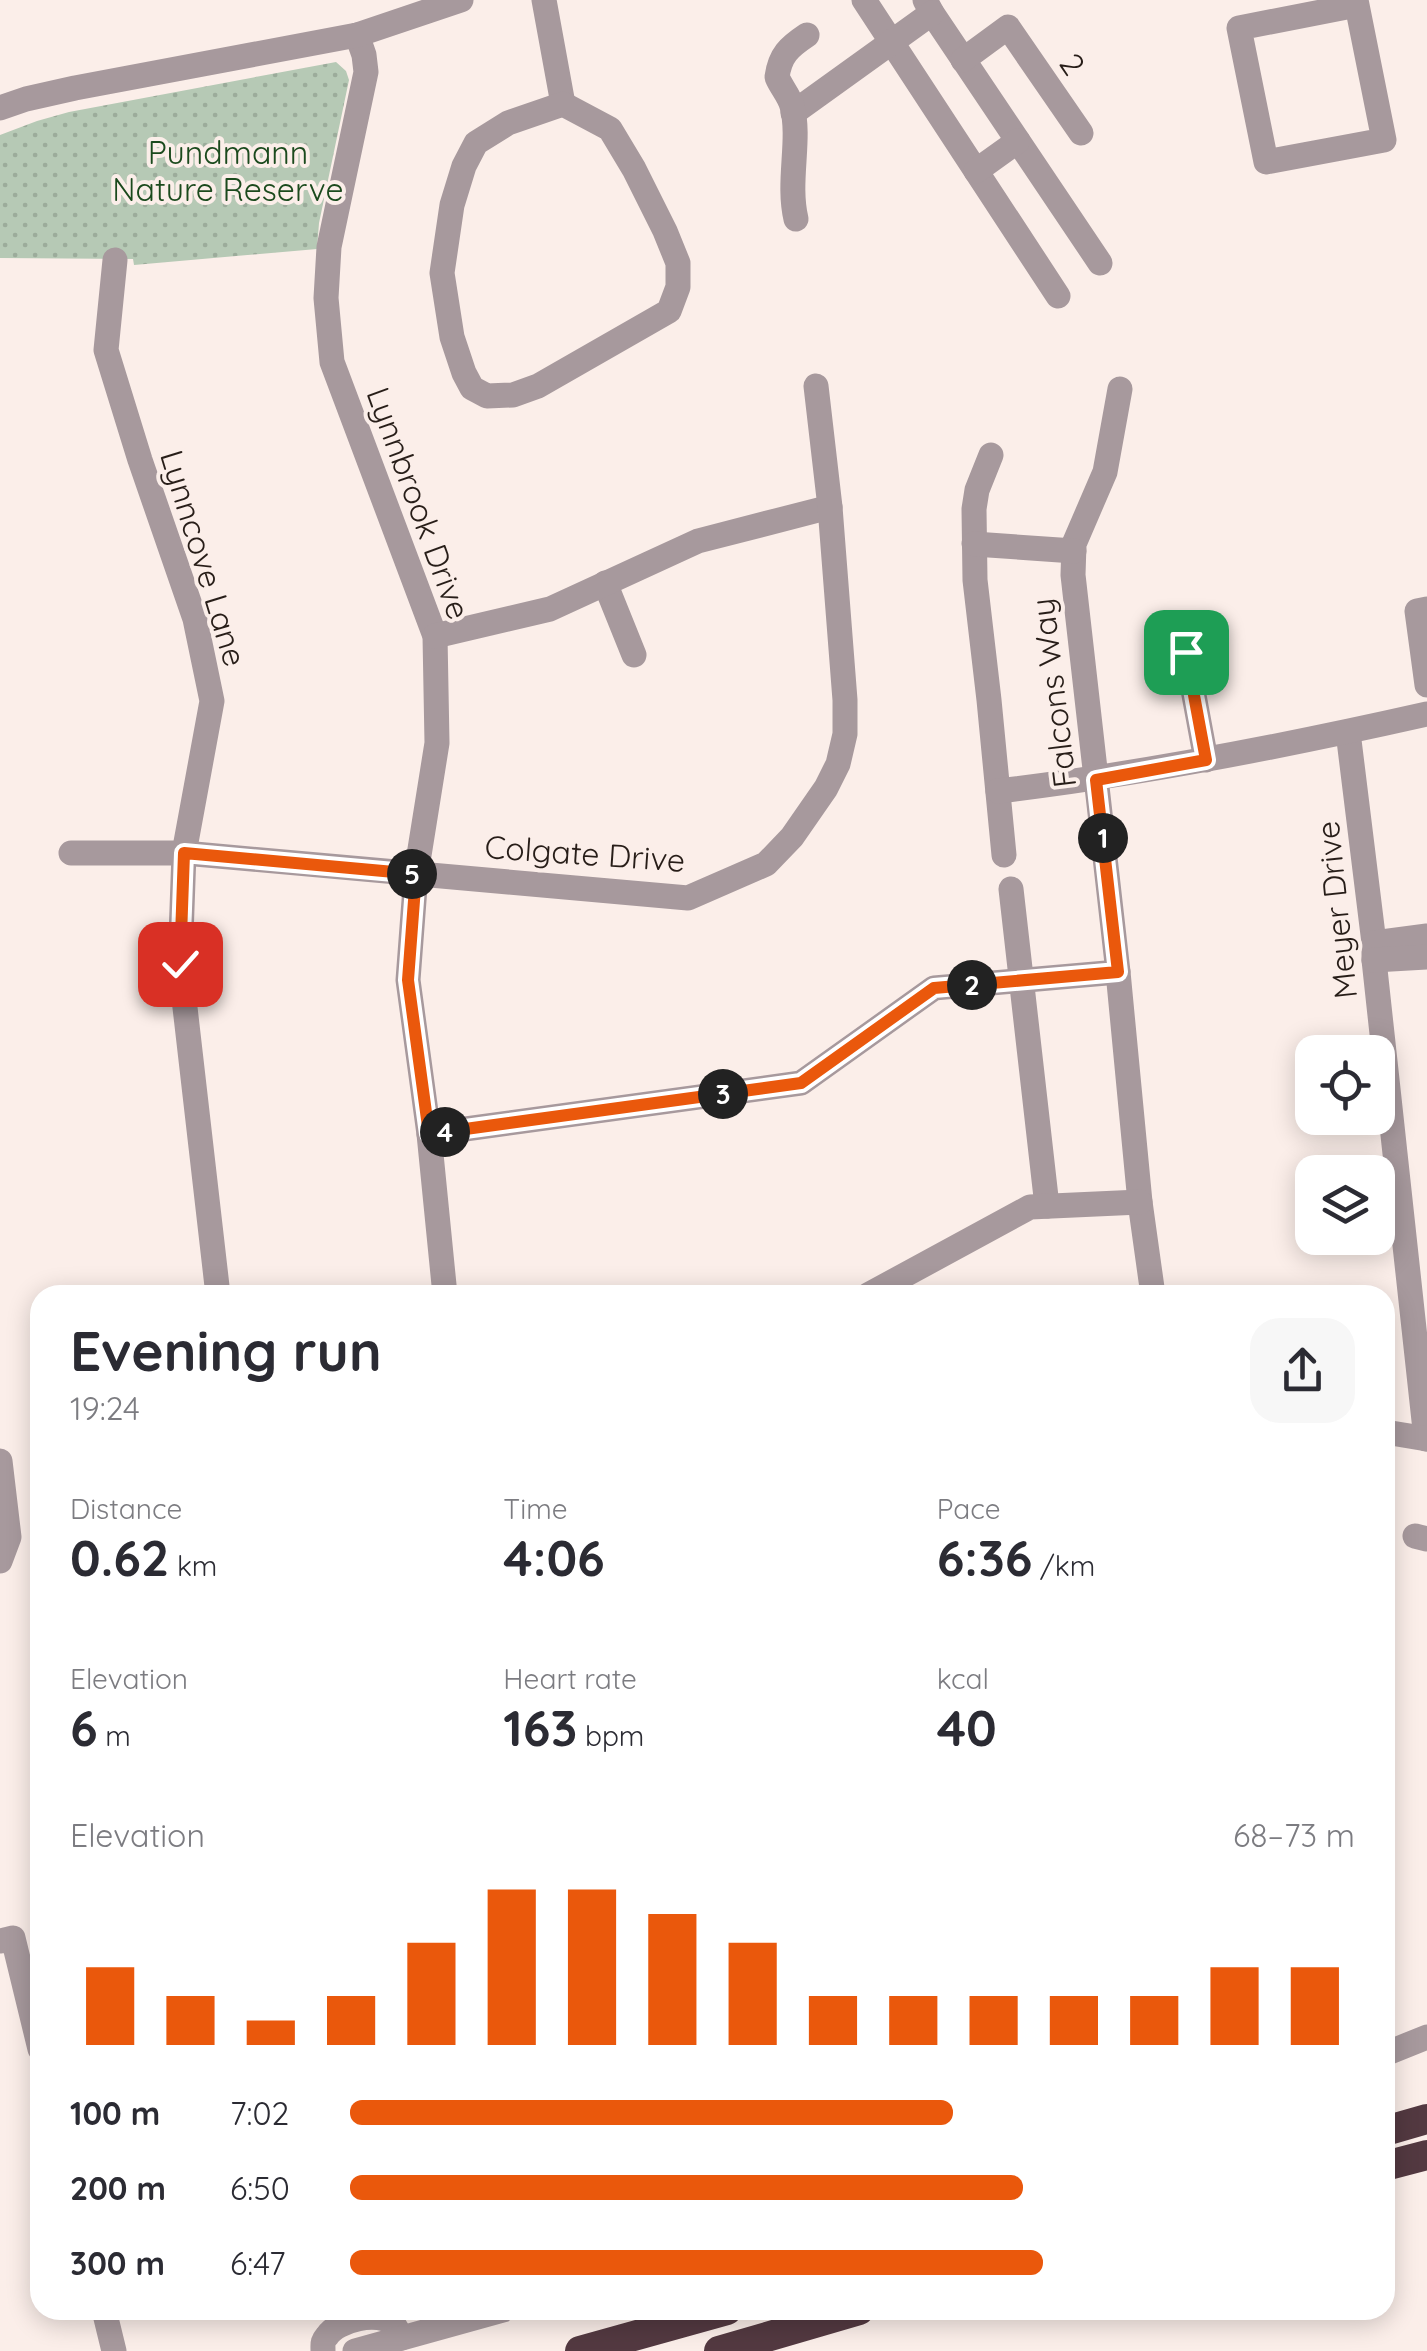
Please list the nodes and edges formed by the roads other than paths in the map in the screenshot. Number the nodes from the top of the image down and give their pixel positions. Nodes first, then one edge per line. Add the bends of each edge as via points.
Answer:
1 (461, 0) edge
2 (544, 0) edge
3 (864, 0) edge
4 (1356, 2) edge
5 (929, 7) edge
6 (357, 35) junction
7 (807, 35) dead end
8 (892, 42) junction
9 (963, 60) junction
10 (563, 104) junction
11 (0, 108) edge
12 (793, 113) junction
13 (1081, 134) dead end
14 (1018, 141) junction
15 (976, 171) junction
16 (796, 218) dead end
17 (115, 260) dead end
18 (1100, 263) dead end
19 (1058, 296) dead end
20 (816, 386) dead end
21 (1120, 389) dead end
22 (992, 455) dead end
23 (830, 507) junction
24 (974, 544) junction
25 (1074, 551) junction
26 (605, 583) junction
27 (1427, 610) edge
28 (435, 636) junction
29 (1186, 652) dead end
30 (634, 655) dead end
31 (1427, 685) edge
32 (1427, 714) edge
33 (1348, 732) junction
34 (1206, 760) junction
35 (1096, 780) junction
36 (998, 791) junction
37 (71, 853) dead end
38 (184, 853) junction
39 (1004, 855) dead end
40 (416, 874) junction
41 (1011, 889) dead end
42 (1427, 936) edge
43 (1374, 952) junction
44 (1427, 958) edge
45 (1118, 972) junction
46 (1022, 980) junction
47 (429, 1134) junction
48 (1140, 1202) junction
49 (1047, 1206) junction
50 (217, 1285) edge
51 (444, 1285) edge
52 (886, 1285) edge
53 (1152, 1285) edge
54 (1421, 1339) edge
55 (1426, 1427) edge
56 (1395, 1431) edge
57 (0, 1461) edge
58 (0, 1561) edge
59 (0, 1941) edge
60 (30, 2008) edge
61 (1427, 2036) edge
62 (1395, 2050) edge
63 (1427, 2119) edge
64 (1395, 2127) edge
65 (1427, 2154) edge
66 (1395, 2163) edge
67 (106, 2320) edge
68 (353, 2320) edge
69 (387, 2320) edge
70 (462, 2320) edge
71 (691, 2320) edge
72 (825, 2320) edge
73 (401, 2338) junction
74 (114, 2351) edge
75 (323, 2351) edge
76 (355, 2351) edge
77 (580, 2351) edge
78 (719, 2351) edge

1 - 6 street
2 - 10 street
3 - 8 street
4 - 4 street via 1384,140 1266,162 1238,28
5 - 8 street
5 - 9 street
6 - 11 street
6 - 28 street, Lynnbrook Drive via 366,72 329,247 332,362
7 - 12 street via 779,64 777,77
8 - 12 street
8 - 15 street
9 - 13 street, 2 via 1008,27
9 - 14 street
10 - 10 street via 508,123 476,143 452,206 442,273 452,337 472,388 487,396 538,386 669,311 678,287 678,263 665,231 610,129
12 - 16 street
14 - 15 street
14 - 18 street
15 - 19 street
17 - 38 street, Lynncove Lane via 106,350 195,619 212,700
20 - 23 street, Colgate Drive
21 - 25 street, Falcons Way via 1105,472
22 - 24 street via 977,490
23 - 26 street via 698,540
23 - 40 street, Colgate Drive via 846,734 826,788 766,864 688,898
24 - 25 street
24 - 36 street
25 - 35 street, Falcons Way
26 - 28 street via 550,609
26 - 30 street
27 - 31 street via 1417,612
28 - 40 street, Lynnbrook Drive via 437,743
29 - 34 street
32 - 33 street
33 - 34 street
33 - 43 street, Meyer Drive
34 - 35 street
35 - 36 street
35 - 45 street, Falcons Way
36 - 39 street
37 - 38 street, Colgate Drive
38 - 40 street, Colgate Drive
38 - 50 street, Lynncove Lane via 180,964
40 - 47 street, Lynnbrook Drive via 408,980
41 - 46 street
42 - 43 street
43 - 44 street
43 - 54 street, Meyer Drive
45 - 46 street
45 - 48 street, Falcons Way
46 - 47 street via 934,988 801,1083
46 - 49 street
47 - 51 street, Lynnbrook Drive
48 - 49 street
48 - 53 street, Falcons Way
49 - 52 street via 1030,1207
54 - 55 street, Meyer Drive
55 - 56 street
57 - 58 street via 9,1536
59 - 60 street via 13,1938
61 - 62 street
63 - 64 highway
65 - 66 highway
67 - 74 street
68 - 75 street via 329,2331
69 - 73 street
70 - 73 street
71 - 77 highway
72 - 78 highway
73 - 76 street

